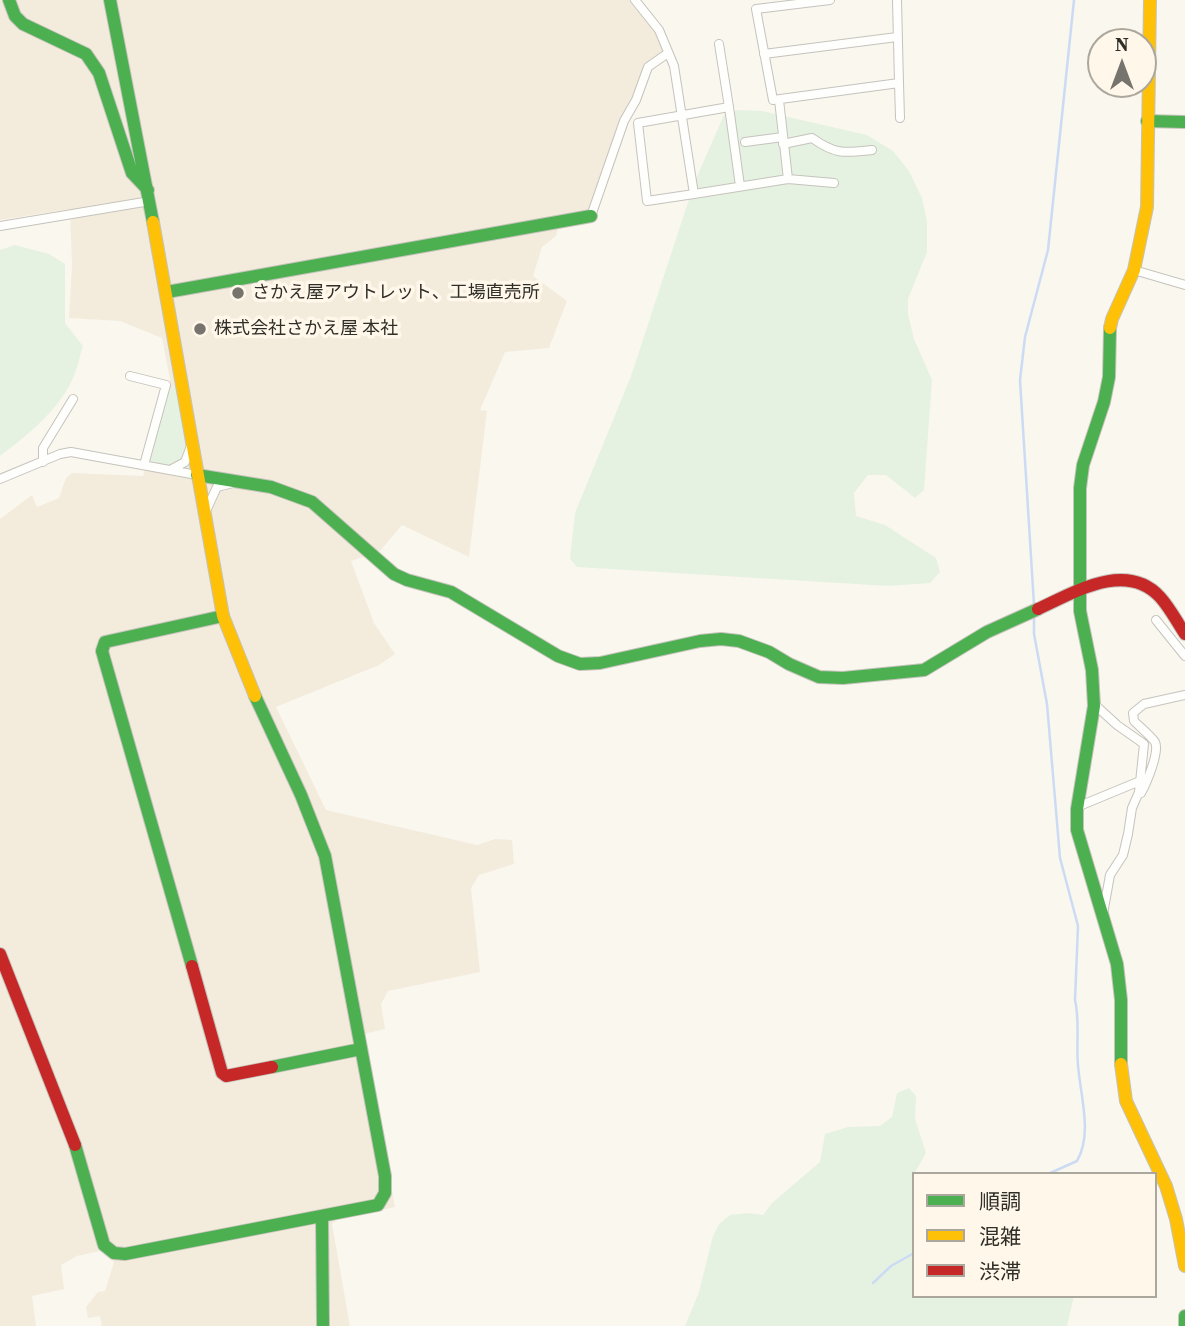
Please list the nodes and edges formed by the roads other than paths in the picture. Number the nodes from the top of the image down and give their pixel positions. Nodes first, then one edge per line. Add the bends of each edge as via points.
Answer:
1 (9, 0) edge
2 (111, 0) edge
3 (635, 0) edge
4 (830, 0) edge
5 (897, 0) edge
6 (1150, 0) edge
7 (786, 3) edge
8 (897, 37) junction
9 (719, 44) dead end
10 (668, 53) junction
11 (764, 54) junction
12 (899, 83) junction
13 (779, 100) junction
14 (729, 107) junction
15 (682, 115) junction
16 (900, 118) dead end
17 (1147, 121) junction
18 (1185, 122) edge
19 (783, 141) junction
20 (745, 142) dead end
21 (872, 150) dead end
22 (788, 179) junction
23 (834, 183) dead end
24 (740, 186) junction
25 (694, 194) junction
26 (149, 196) junction
27 (591, 216) joint
28 (0, 226) edge
29 (1134, 270) junction
30 (1185, 285) edge
31 (167, 292) junction
32 (130, 376) dead end
33 (73, 399) dead end
34 (192, 442) junction
35 (43, 461) junction
36 (144, 465) junction
37 (169, 470) junction
38 (197, 475) junction
39 (0, 478) edge
40 (243, 483) junction
41 (205, 519) junction
42 (1080, 590) junction
43 (223, 616) junction
44 (1156, 620) dead end
45 (1185, 634) edge
46 (1185, 656) edge
47 (1185, 695) edge
48 (1093, 703) junction
49 (1140, 781) junction
50 (1135, 801) junction
51 (1077, 807) junction
52 (1102, 916) junction
53 (0, 954) edge
54 (361, 1049) junction
55 (322, 1217) junction
56 (1185, 1266) edge
57 (1185, 1316) edge
58 (323, 1326) edge
59 (1185, 1326) edge

1 - 26 street via 23,24 86,54 99,73 132,173
2 - 26 street
3 - 10 street via 659,30
4 - 7 street
5 - 8 street
6 - 17 street
7 - 11 street via 757,9
8 - 11 street
8 - 12 street
9 - 14 street
10 - 15 street
10 - 27 street via 648,67
11 - 13 street via 773,100
12 - 13 street
12 - 16 street
13 - 19 street
14 - 15 street
14 - 24 street
15 - 25 street
15 - 25 street via 638,123 647,201
17 - 18 street
17 - 29 street via 1147,207
19 - 20 street
19 - 21 street via 812,138 842,154
19 - 22 street
22 - 23 street
22 - 24 street
24 - 25 street
26 - 28 street
26 - 31 street
27 - 31 street
29 - 30 street
29 - 42 street via 1112,319 1109,377 1082,476
31 - 34 street
32 - 36 street via 166,385
33 - 35 street via 43,449
34 - 37 street via 185,462
34 - 38 street
35 - 36 street via 71,452
35 - 39 street
36 - 37 street
37 - 38 street
38 - 40 street
38 - 41 street
40 - 41 street via 218,487
40 - 42 street via 300,495 394,574 452,592 524,637 580,664 721,639 769,652 819,677 924,670 987,632
41 - 43 street
42 - 45 street via 1114,579 1143,585 1160,597
42 - 48 street
43 - 54 street via 236,656 325,856
43 - 54 street via 106,642 102,650 222,1073 226,1076
44 - 46 street
47 - 50 street via 1144,705 1133,713 1134,721 1156,747
48 - 49 street via 1144,744
48 - 51 street
49 - 50 street
49 - 51 street
50 - 52 street via 1123,855 1110,875
51 - 52 street via 1079,841
52 - 56 street via 1119,984 1120,1060 1126,1101 1166,1186
53 - 55 street via 78,1152 107,1249 125,1254
54 - 55 street via 385,1193 379,1205
55 - 58 street
57 - 59 street

